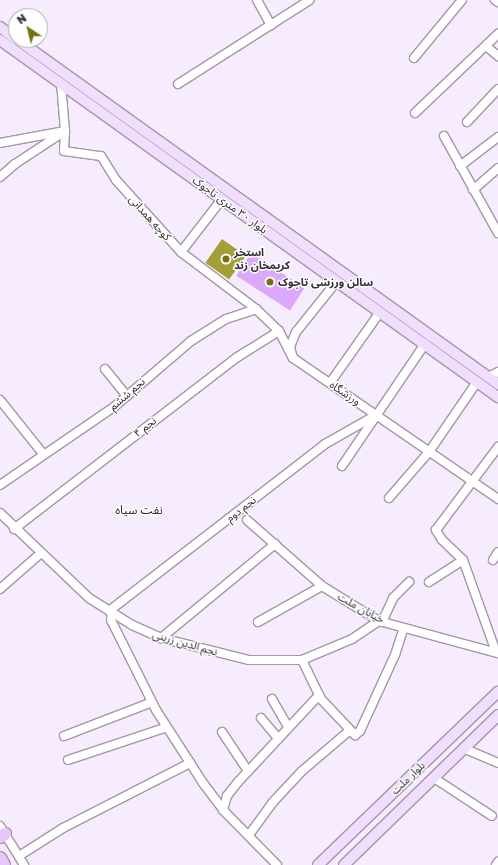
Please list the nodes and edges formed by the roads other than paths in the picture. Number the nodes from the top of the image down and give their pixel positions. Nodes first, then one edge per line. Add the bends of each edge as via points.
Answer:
1 (257, 0) edge
2 (310, 0) edge
3 (462, 0) edge
4 (495, 0) edge
5 (498, 2) edge
6 (271, 25) junction
7 (498, 34) edge
8 (0, 40) edge
9 (486, 46) junction
10 (30, 48) edge
11 (498, 56) edge
12 (414, 58) dead end
13 (61, 83) junction
14 (178, 84) dead end
15 (498, 89) edge
16 (415, 113) dead end
17 (467, 122) dead end
18 (64, 131) junction
19 (444, 136) dead end
20 (498, 137) edge
21 (0, 143) edge
22 (460, 166) junction
23 (498, 168) edge
24 (0, 177) edge
25 (473, 190) junction
26 (222, 199) junction
27 (498, 233) edge
28 (181, 252) junction
29 (337, 282) junction
30 (256, 309) junction
31 (380, 312) junction
32 (279, 331) junction
33 (424, 344) junction
34 (293, 358) junction
35 (105, 369) dead end
36 (498, 372) edge
37 (488, 377) junction
38 (477, 382) junction
39 (330, 383) junction
40 (498, 384) edge
41 (127, 396) junction
42 (498, 397) edge
43 (0, 400) edge
44 (376, 415) junction
45 (498, 446) edge
46 (429, 452) junction
47 (44, 455) junction
48 (342, 466) dead end
49 (474, 481) junction
50 (0, 485) edge
51 (389, 498) dead end
52 (498, 499) edge
53 (0, 513) edge
54 (246, 520) dead end
55 (14, 528) junction
56 (275, 544) junction
57 (498, 552) edge
58 (41, 553) junction
59 (463, 560) junction
60 (493, 560) dead end
61 (409, 582) dead end
62 (429, 582) dead end
63 (322, 586) junction
64 (0, 589) edge
65 (110, 612) junction
66 (380, 621) junction
67 (258, 622) dead end
68 (404, 628) junction
69 (161, 638) junction
70 (497, 652) edge
71 (302, 660) junction
72 (498, 692) edge
73 (319, 695) junction
74 (272, 699) dead end
75 (152, 702) junction
76 (498, 715) edge
77 (261, 718) dead end
78 (167, 727) junction
79 (288, 727) junction
80 (349, 731) junction
81 (222, 732) dead end
82 (64, 736) dead end
83 (277, 737) junction
84 (463, 748) junction
85 (68, 760) dead end
86 (190, 763) junction
87 (498, 763) edge
88 (248, 771) junction
89 (434, 778) junction
90 (223, 810) junction
91 (492, 816) dead end
92 (2, 832) edge
93 (249, 835) junction
94 (18, 856) junction
95 (0, 858) edge
96 (498, 862) edge
97 (4, 865) edge
98 (24, 865) edge
99 (276, 865) edge
100 (318, 865) edge
101 (344, 865) edge
102 (496, 865) edge

1 - 6 street
2 - 6 street
3 - 12 street
4 - 5 street
6 - 14 street
7 - 9 street
8 - 13 main road, بلوار ۳۰ متری تاجوک
9 - 11 street
9 - 16 street
10 - 37 main road, بلوار ۳۰ متری تاجوک
13 - 18 street
13 - 26 main road, بلوار ۳۰ متری تاجوک
15 - 17 street
18 - 21 street
18 - 24 street
18 - 28 street, کوچه همدانی via 64,151 101,156 116,180
19 - 22 street
20 - 22 street
22 - 25 street
23 - 25 street
25 - 27 street
26 - 28 street
26 - 29 main road, بلوار ۳۰ متری تاجوک
28 - 30 street, کوچه همدانی
29 - 31 main road, بلوار ۳۰ متری تاجوک
29 - 34 street via 296,332 290,347
30 - 32 street, کوچه همدانی
30 - 41 street, نجم ششم via 226,319 191,341
31 - 33 main road, بلوار ۳۰ متری تاجوک
31 - 39 street
32 - 34 street, کوچه همدانی
32 - 55 street, نجم ۴ via 236,358
33 - 38 main road, بلوار ۳۰ متری تاجوک
33 - 44 street
34 - 39 street, ورزشگاه
35 - 41 street
36 - 37 street
37 - 40 main road, بلوار ۳۰ متری تاجوک
38 - 42 main road, بلوار ۳۰ متری تاجوک
38 - 46 street
39 - 44 street, ورزشگاه
41 - 47 street, نجم ششم
43 - 47 street
44 - 46 street, ورزشگاه
44 - 48 street
44 - 65 street, نجم دوم via 326,444
45 - 49 street
46 - 49 street, ورزشگاه
46 - 51 street
47 - 50 street, نجم ششم
49 - 52 street, ورزشگاه
49 - 59 street via 436,530 442,540
53 - 55 street, نجم الدین زرینی
54 - 56 street, خیابان ملت
55 - 58 street, نجم الدین زرینی
56 - 63 street, خیابان ملت
56 - 69 street
57 - 60 street
58 - 64 street
58 - 65 street, نجم الدین زرینی via 89,598
59 - 62 street
59 - 70 street
61 - 66 street via 393,598
63 - 66 street, خیابان ملت
63 - 67 street
65 - 69 street, نجم الدین زرینی
65 - 75 street via 111,620
66 - 68 street, خیابان ملت
66 - 71 street, نجم الدین زرینی via 352,639
68 - 70 street, خیابان ملت
68 - 80 street via 395,655 360,731 355,735
69 - 71 street, نجم الدین زرینی via 249,660
71 - 73 street
72 - 100 main road, بلوار ملت
73 - 79 street
73 - 80 street
74 - 79 street
75 - 78 street
75 - 82 street
76 - 84 main road, بلوار ملت
77 - 83 street
78 - 85 street
78 - 86 street
79 - 83 street
80 - 93 street via 302,771 273,802
81 - 88 street
83 - 88 street
84 - 87 street
84 - 89 main road, بلوار ملت
86 - 90 street
86 - 94 street via 119,802 63,828
88 - 90 street via 227,796
89 - 91 street
89 - 101 main road, بلوار ملت
90 - 93 street
92 - 94 street
93 - 99 street
94 - 98 street
95 - 97 highway
96 - 102 street

